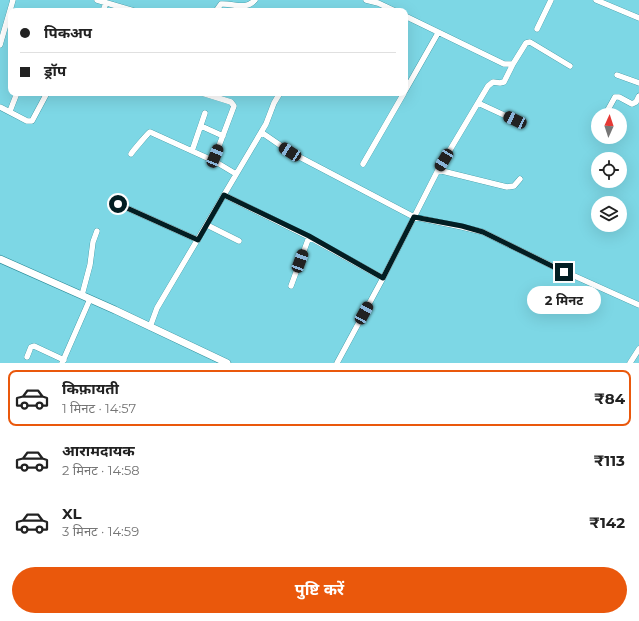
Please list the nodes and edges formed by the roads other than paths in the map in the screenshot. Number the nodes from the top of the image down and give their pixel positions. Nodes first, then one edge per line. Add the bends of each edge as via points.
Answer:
1 (96, 0) edge
2 (254, 0) edge
3 (366, 0) edge
4 (551, 0) edge
5 (596, 0) edge
6 (106, 3) junction
7 (104, 8) edge
8 (124, 8) edge
9 (218, 8) edge
10 (389, 8) edge
11 (8, 17) edge
12 (408, 18) edge
13 (639, 18) edge
14 (537, 29) dead end
15 (438, 33) junction
16 (0, 45) edge
17 (513, 64) junction
18 (570, 66) dead end
19 (617, 75) dead end
20 (639, 83) edge
21 (408, 85) edge
22 (16, 96) edge
23 (45, 96) edge
24 (212, 96) edge
25 (279, 96) edge
26 (402, 96) edge
27 (639, 96) edge
28 (478, 103) junction
29 (0, 107) edge
30 (609, 108) edge
31 (10, 111) junction
32 (206, 113) dead end
33 (515, 120) dead end
34 (201, 126) junction
35 (261, 132) junction
36 (223, 136) junction
37 (192, 151) junction
38 (131, 154) dead end
39 (214, 161) junction
40 (363, 164) dead end
41 (438, 170) junction
42 (236, 174) junction
43 (520, 179) dead end
44 (224, 195) junction
45 (118, 204) dead end
46 (414, 217) junction
47 (207, 224) junction
48 (97, 231) dead end
49 (309, 236) junction
50 (198, 240) junction
51 (239, 241) dead end
52 (0, 258) edge
53 (383, 278) junction
54 (291, 286) dead end
55 (82, 295) junction
56 (90, 299) junction
57 (639, 305) edge
58 (150, 327) junction
59 (639, 349) edge
60 (27, 357) dead end
61 (63, 361) edge
62 (227, 363) edge
63 (337, 363) edge
64 (630, 363) edge

1 - 6 street
2 - 9 street via 249,5 221,4
3 - 10 street via 378,2
4 - 14 street
5 - 13 street
6 - 7 street
6 - 8 street
11 - 16 street
12 - 15 street
15 - 17 street via 504,64
15 - 21 street
17 - 18 street via 526,43 530,42
17 - 28 street via 504,82 491,82
19 - 20 street
22 - 31 street
23 - 31 street via 32,121 27,121
24 - 36 street via 233,104 234,109
25 - 35 street
26 - 40 street
27 - 30 street via 632,104 615,97
28 - 33 street
28 - 41 street
29 - 31 street
32 - 34 street
34 - 36 street
34 - 37 street
35 - 42 street
35 - 46 street via 290,152
36 - 39 street
37 - 38 street via 150,132
37 - 39 street
39 - 42 street
41 - 43 street via 507,187 514,186
41 - 46 street
42 - 44 street
44 - 47 street
44 - 49 street
45 - 50 street
46 - 53 street
46 - 57 street via 483,232
47 - 50 street
47 - 51 street
48 - 55 street
49 - 53 street
49 - 54 street
50 - 58 street via 157,308
52 - 55 street
53 - 63 street
55 - 56 street
56 - 58 street
56 - 61 street
58 - 62 street
59 - 64 street
60 - 61 street via 34,346

